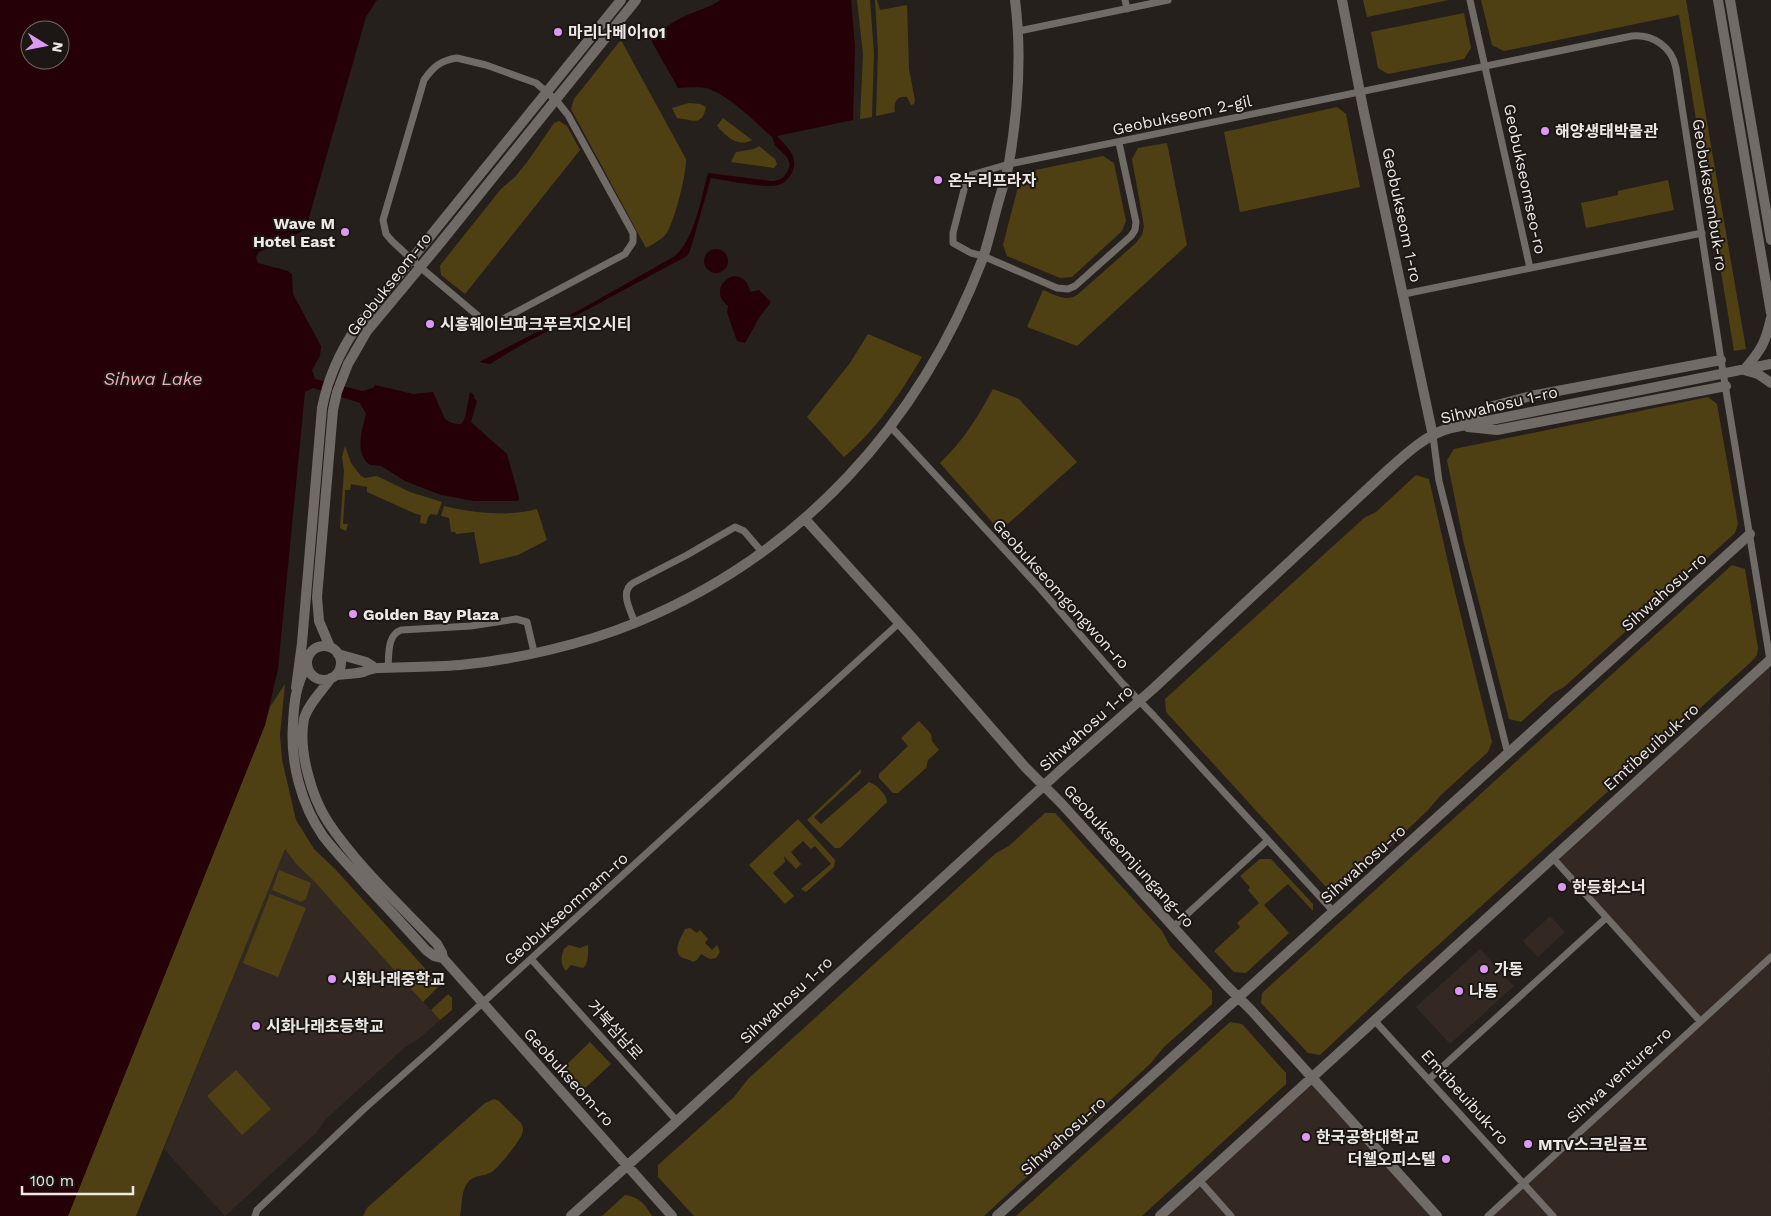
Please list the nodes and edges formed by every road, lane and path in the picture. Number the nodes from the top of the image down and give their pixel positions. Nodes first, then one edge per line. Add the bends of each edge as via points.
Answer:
1 (621, 0) edge
2 (636, 0) edge
3 (1015, 0) edge
4 (1125, 0) edge
5 (1168, 0) edge
6 (1342, 0) edge
7 (1470, 0) edge
8 (1718, 0) edge
9 (1730, 0) edge
10 (1127, 9) junction
11 (1019, 31) junction
12 (1486, 66) junction
13 (1360, 91) junction
14 (547, 92) junction
15 (556, 100) junction
16 (1119, 143) junction
17 (1009, 164) junction
18 (1702, 233) junction
19 (1771, 240) edge
20 (984, 256) junction
21 (416, 264) junction
22 (1530, 268) junction
23 (1404, 294) junction
24 (1771, 313) edge
25 (1771, 318) edge
26 (1721, 360) junction
27 (1766, 365) edge
28 (1744, 370) junction
29 (1769, 381) edge
30 (1726, 386) junction
31 (328, 409) junction
32 (1457, 426) junction
33 (891, 428) junction
34 (1433, 436) junction
35 (804, 519) junction
36 (1750, 534) junction
37 (762, 552) junction
38 (635, 623) junction
39 (898, 624) junction
40 (324, 634) junction
41 (302, 643) junction
42 (330, 647) junction
43 (534, 652) junction
44 (338, 654) junction
45 (350, 656) junction
46 (307, 662) junction
47 (1770, 664) edge
48 (374, 668) junction
49 (388, 668) junction
50 (352, 674) junction
51 (333, 676) junction
52 (296, 688) junction
53 (323, 689) junction
54 (1139, 700) junction
55 (1508, 754) junction
56 (1044, 785) junction
57 (1268, 840) junction
58 (1552, 857) junction
59 (1333, 911) junction
60 (1606, 918) junction
61 (1173, 927) junction
62 (1771, 957) edge
63 (443, 958) junction
64 (531, 959) junction
65 (1239, 998) junction
66 (482, 1002) junction
67 (1374, 1020) junction
68 (1700, 1021) junction
69 (1312, 1077) junction
70 (1429, 1079) junction
71 (677, 1121) junction
72 (627, 1166) junction
73 (1199, 1180) junction
74 (1522, 1184) junction
75 (255, 1216) edge
76 (571, 1216) edge
77 (672, 1216) edge
78 (997, 1216) edge
79 (1160, 1216) edge
80 (1232, 1216) edge
81 (1437, 1216) edge
82 (1488, 1216) edge
83 (1553, 1216) edge

1 - 14 street
2 - 15 street, Geobukseom-ro
3 - 11 street
4 - 10 street
5 - 10 street
6 - 13 street, Geobukseom 1-ro
7 - 12 street, Geobukseomseo-ro
8 - 24 street
9 - 19 street
10 - 11 street
11 - 17 street
12 - 13 street, Geobukseombuk-ro
12 - 18 street, Geobukseombuk-ro via 1632,36 1652,38 1661,44 1675,61
12 - 22 street, Geobukseomseo-ro
13 - 16 street, Geobukseom 2-gil
13 - 23 street, Geobukseom 1-ro
14 - 15 street
14 - 21 street
14 - 21 street via 536,83 457,58 438,64 430,72 424,80 383,220 386,234
15 - 21 street, Geobukseom-ro
15 - 21 street via 568,115 633,233 626,254 490,326
16 - 17 street, Geobukseom 2-gil
16 - 20 street via 1135,230 1075,286 1057,288
17 - 20 street
17 - 20 street, Geobukseom 2-gil via 967,178 952,239 957,247
18 - 22 street
18 - 26 street, Geobukseombuk-ro
20 - 33 street via 937,355
21 - 31 street, Geobukseom-ro via 367,331
21 - 31 street via 347,341 326,390
22 - 23 street, Geobukseomseo-ro
23 - 34 street, Geobukseom 1-ro
25 - 28 street via 1766,340
26 - 30 street, Geobukseombuk-ro
26 - 32 street via 1493,406
27 - 28 street, Sihwahosu 1-ro
28 - 29 street
28 - 32 street, Sihwahosu 1-ro
30 - 32 street via 1496,430
30 - 36 street, Geobukseombuk-ro
31 - 40 street, Geobukseom-ro via 317,597
31 - 41 street
32 - 34 street, Sihwahosu 1-ro
33 - 35 street
33 - 54 street, Geobukseomgongwon-ro
34 - 54 street, Sihwahosu 1-ro via 1377,480
34 - 55 street via 1439,481
35 - 37 street
35 - 39 street, Geobukseomjungang-ro
36 - 47 street, Geobukseombuk-ro
36 - 55 street, Sihwahosu-ro
37 - 38 street via 698,592
37 - 38 street via 744,530 736,527 633,583 628,586 626,597
38 - 43 street
39 - 56 street, Geobukseomjungang-ro
39 - 64 street, Geobukseomnam-ro
40 - 42 street, Geobukseom-ro
40 - 45 street
41 - 46 street
41 - 52 street
42 - 44 street
42 - 46 street via 313,650
43 - 49 street via 460,665
43 - 49 street via 527,622 516,619 401,630 392,637
44 - 45 street
44 - 51 street via 340,666
45 - 48 street
46 - 51 street via 316,678 326,680
46 - 52 street
47 - 58 street, Emtibeuibuk-ro
48 - 49 street
48 - 50 street
50 - 51 street
50 - 53 street
51 - 53 street
52 - 63 street via 293,752 300,787 315,822 339,855 426,950
53 - 63 street via 304,718 303,732 304,754 316,798 341,840 437,944
54 - 56 street, Sihwahosu 1-ro
54 - 57 street, Geobukseomgongwon-ro
55 - 59 street, Sihwahosu-ro
56 - 61 street, Geobukseomjungang-ro
56 - 71 street, Sihwahosu 1-ro
57 - 59 street, Geobukseomgongwon-ro
57 - 61 street
58 - 60 street
58 - 67 street, Emtibeuibuk-ro
59 - 65 street, Sihwahosu-ro
60 - 68 street
60 - 70 street
61 - 65 street, Geobukseomjungang-ro
62 - 68 street, Sihwa venture-ro
63 - 66 street, Geobukseom-ro
64 - 66 street, Geobukseomnam-ro
64 - 71 street, 거북섬남로
65 - 69 street, Geobukseomjungang-ro
65 - 78 street, Sihwahosu-ro
66 - 72 street, Geobukseom-ro
66 - 75 street, Geobukseomnam-ro via 303,1166 257,1210
67 - 69 street, Emtibeuibuk-ro
67 - 70 street, Emtibeuibuk-ro
68 - 74 street, Sihwa venture-ro
69 - 73 street, Emtibeuibuk-ro
69 - 81 street
70 - 74 street, Emtibeuibuk-ro
71 - 72 street, Sihwahosu 1-ro
72 - 76 street, Sihwahosu 1-ro
72 - 77 street, Geobukseom-ro
73 - 79 street, Emtibeuibuk-ro
73 - 80 street
74 - 82 street, Sihwa venture-ro
74 - 83 street, Emtibeuibuk-ro

